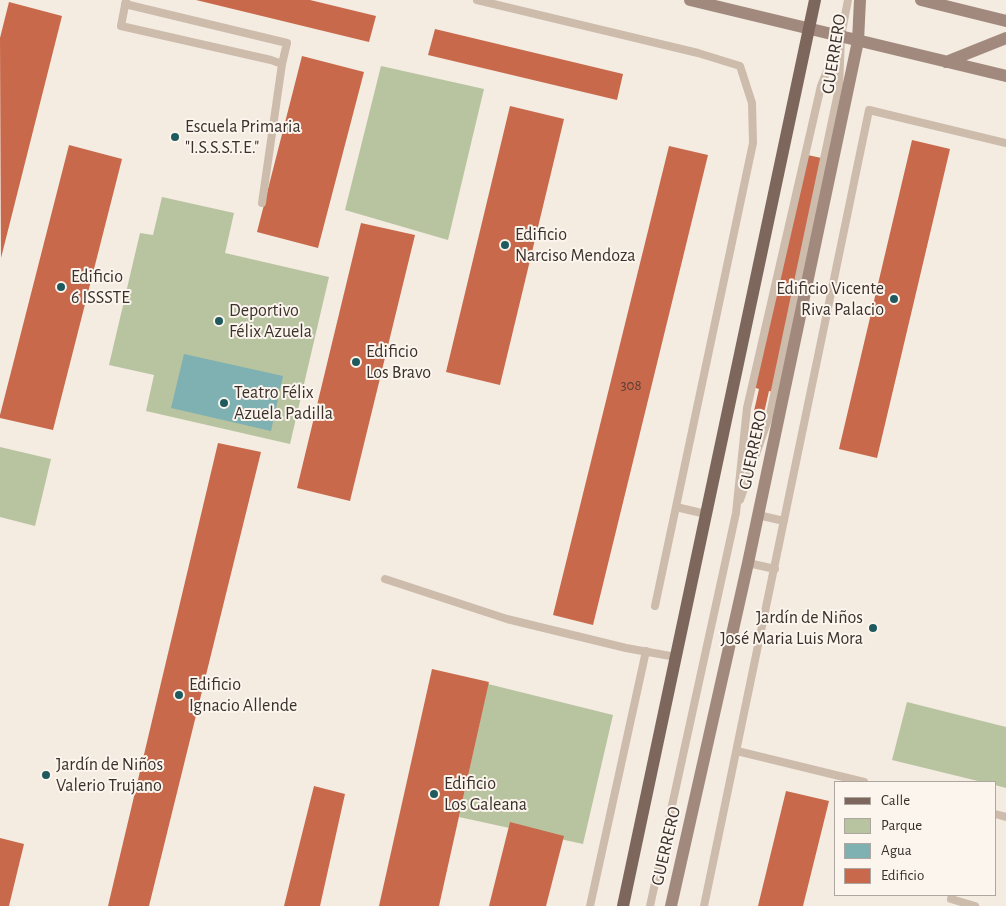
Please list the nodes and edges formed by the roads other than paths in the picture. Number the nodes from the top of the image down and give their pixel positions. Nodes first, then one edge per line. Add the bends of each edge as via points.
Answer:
1 (477, 0) edge
2 (690, 0) edge
3 (815, 0) edge
4 (848, 0) edge
5 (860, 0) edge
6 (921, 0) edge
7 (126, 2) edge
8 (946, 3) edge
9 (1006, 21) edge
10 (809, 29) junction
11 (840, 36) junction
12 (1006, 38) edge
13 (858, 41) junction
14 (946, 62) junction
15 (282, 64) junction
16 (1006, 76) edge
17 (1006, 142) edge
18 (262, 203) dead end
19 (676, 507) junction
20 (736, 513) junction
21 (706, 514) junction
22 (758, 515) junction
23 (784, 521) junction
24 (748, 563) junction
25 (775, 569) junction
26 (385, 579) dead end
27 (655, 606) dead end
28 (646, 651) junction
29 (676, 656) junction
30 (737, 751) junction
31 (860, 781) edge
32 (952, 896) edge
33 (590, 906) edge
34 (623, 906) edge
35 (650, 906) edge
36 (671, 906) edge
37 (704, 906) edge
38 (975, 906) edge

1 - 19 lane via 740,66 752,103 753,143
2 - 10 main road
3 - 10 main road, GUERRERO
4 - 11 lane
5 - 13 main road, GUERRERO
6 - 8 main road
7 - 15 lane via 287,43
7 - 15 lane via 121,26
8 - 9 main road
10 - 11 main road
10 - 21 main road, GUERRERO
11 - 13 main road
11 - 20 lane via 821,86 747,408
11 - 20 lane via 839,88 770,414
12 - 14 main road
13 - 14 main road
13 - 22 main road, GUERRERO
14 - 16 main road
15 - 18 lane
17 - 23 lane via 870,110
19 - 21 lane
19 - 27 lane
20 - 35 lane
21 - 29 main road, GUERRERO
22 - 23 lane
22 - 24 main road, GUERRERO
23 - 25 lane
24 - 25 lane
24 - 36 main road, GUERRERO
25 - 30 lane
26 - 28 lane via 507,619
28 - 29 lane
28 - 33 lane
29 - 34 main road, GUERRERO
30 - 31 lane
30 - 37 lane
32 - 38 lane via 951,899

